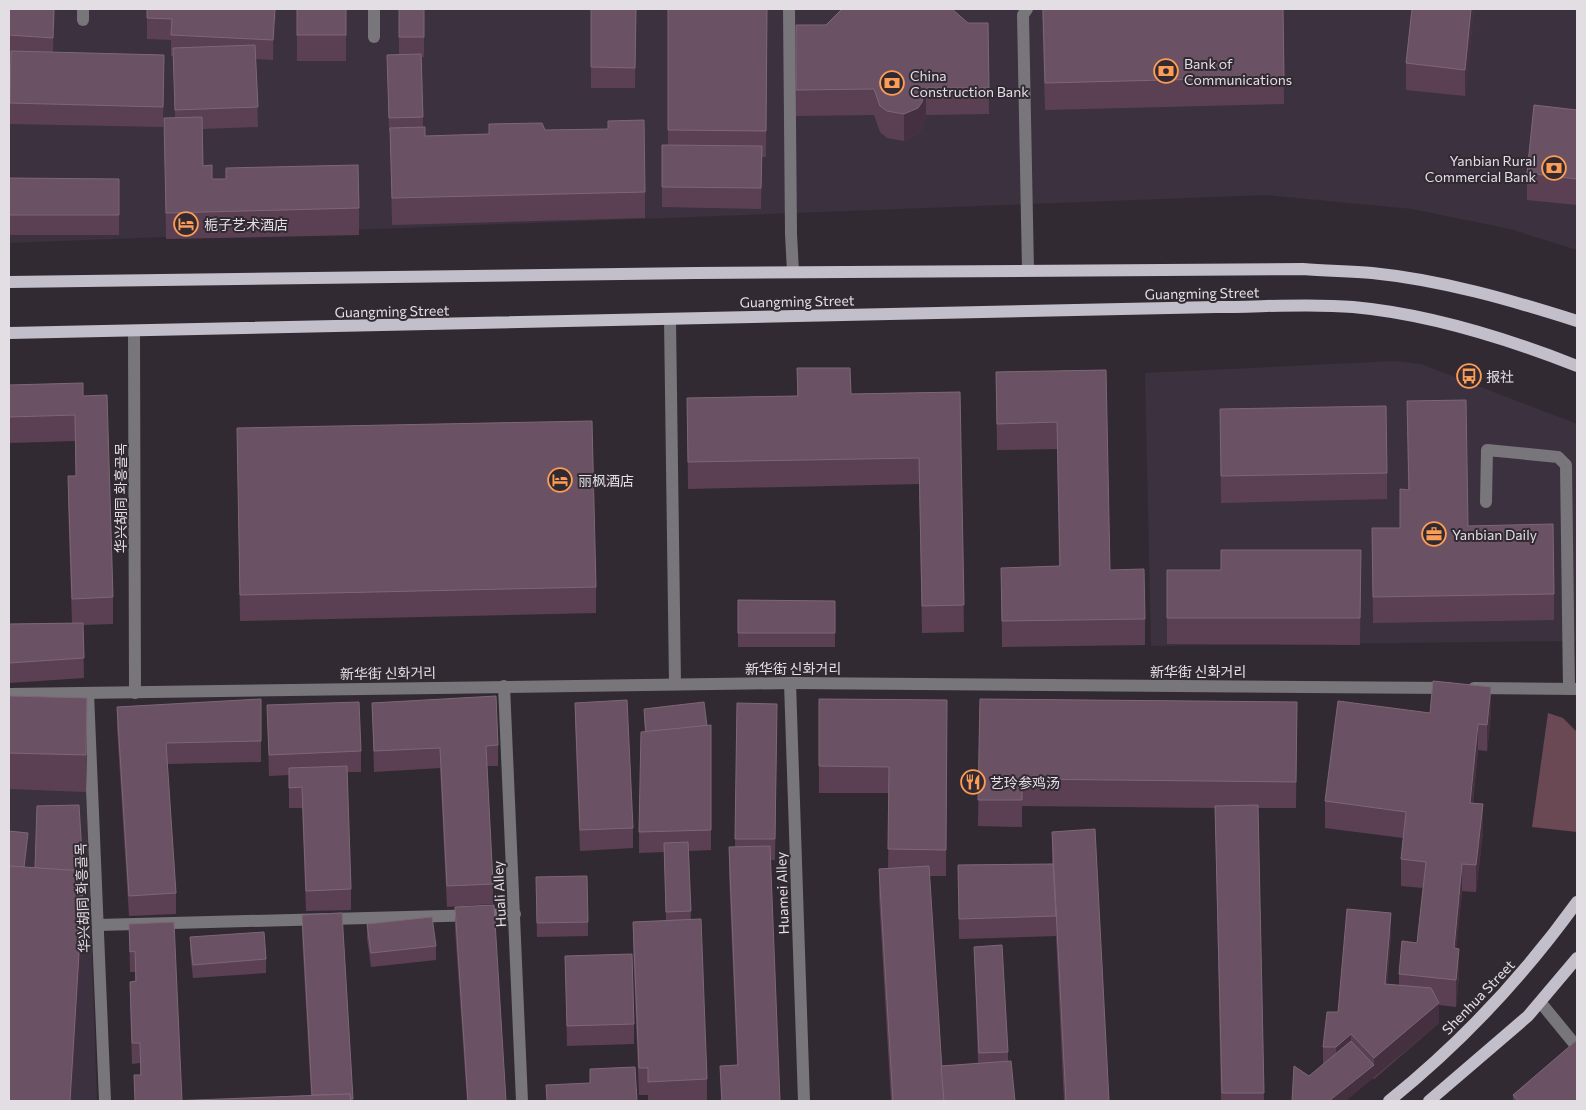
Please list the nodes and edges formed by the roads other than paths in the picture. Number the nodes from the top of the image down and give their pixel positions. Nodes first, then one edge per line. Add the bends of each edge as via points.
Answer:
1 (374, 9) edge
2 (789, 9) edge
3 (1023, 11) edge
4 (374, 38) dead end
5 (1028, 270) junction
6 (793, 272) junction
7 (9, 282) edge
8 (670, 319) junction
9 (1577, 321) edge
10 (134, 332) junction
11 (9, 333) edge
12 (1577, 366) edge
13 (1486, 502) dead end
14 (790, 683) junction
15 (676, 684) junction
16 (504, 686) junction
17 (1573, 689) edge
18 (88, 693) junction
19 (135, 693) junction
20 (9, 694) edge
21 (1577, 902) edge
22 (515, 914) junction
23 (98, 925) junction
24 (1577, 958) edge
25 (1541, 1003) junction
26 (1577, 1047) edge
27 (105, 1101) edge
28 (522, 1101) edge
29 (804, 1101) edge
30 (1389, 1101) edge
31 (1429, 1101) edge

1 - 4 street
2 - 6 street
3 - 5 street
5 - 6 main road, Guangming Street
5 - 9 main road, Guangming Street via 1229,268 1372,273 1508,300
6 - 7 main road, Guangming Street
8 - 10 main road, Guangming Street
8 - 12 main road, Guangming Street via 1351,307 1405,314 1457,327
8 - 15 street
10 - 11 main road, Guangming Street
10 - 19 street, 华兴胡同 화흥골목
13 - 17 street via 1487,450 1558,458 1566,465
14 - 15 street, 新华街 신화거리
14 - 17 street, 新华街 신화거리
14 - 29 street, Huamei Alley
15 - 16 street, 新华街 신화거리
16 - 19 street, 新华街 신화거리
16 - 22 street, Huali Alley
18 - 19 street, 新华街 신화거리
18 - 20 street, 新华街 신화거리
18 - 23 street, 华兴胡同 화흥골목
21 - 30 main road, Shenhua Street via 1548,943 1500,999 1430,1069
22 - 23 street
22 - 28 street, Huali Alley
23 - 27 street, 华兴胡同 화흥골목
24 - 25 main road
25 - 26 street
25 - 31 main road

